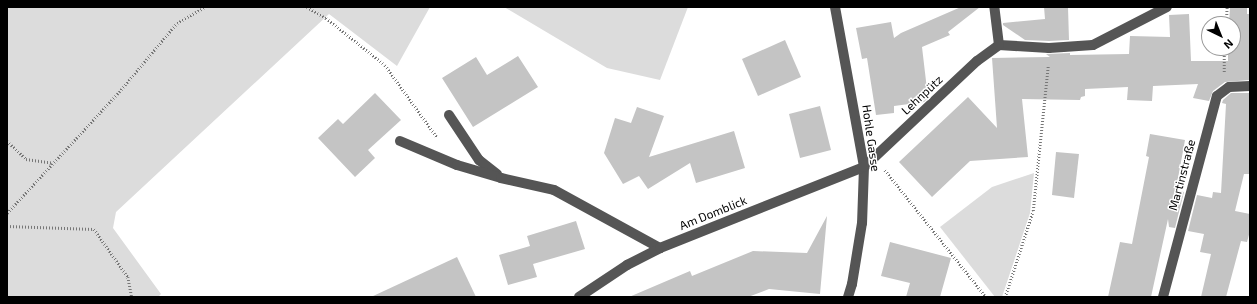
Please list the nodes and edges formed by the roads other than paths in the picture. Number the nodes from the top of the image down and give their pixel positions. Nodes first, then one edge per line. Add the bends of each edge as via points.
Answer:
1 (835, 7) edge
2 (994, 7) edge
3 (1167, 7) edge
4 (999, 45) junction
5 (1250, 86) edge
6 (449, 115) dead end
7 (400, 141) dead end
8 (864, 167) junction
9 (501, 178) junction
10 (660, 248) junction
11 (579, 297) edge
12 (848, 297) edge
13 (1163, 297) edge

1 - 8 street, Hohle Gasse
2 - 4 street
3 - 4 street via 1093,45 1049,48
4 - 8 street, Lehnpütz via 977,61
5 - 13 street, Martinstraße via 1229,87 1217,96
6 - 9 street via 479,160
7 - 9 street via 457,165
8 - 10 street, Am Domblick
8 - 12 street, Hohle Gasse via 862,223
9 - 10 street via 554,190
10 - 11 street, Am Domblick via 627,265

